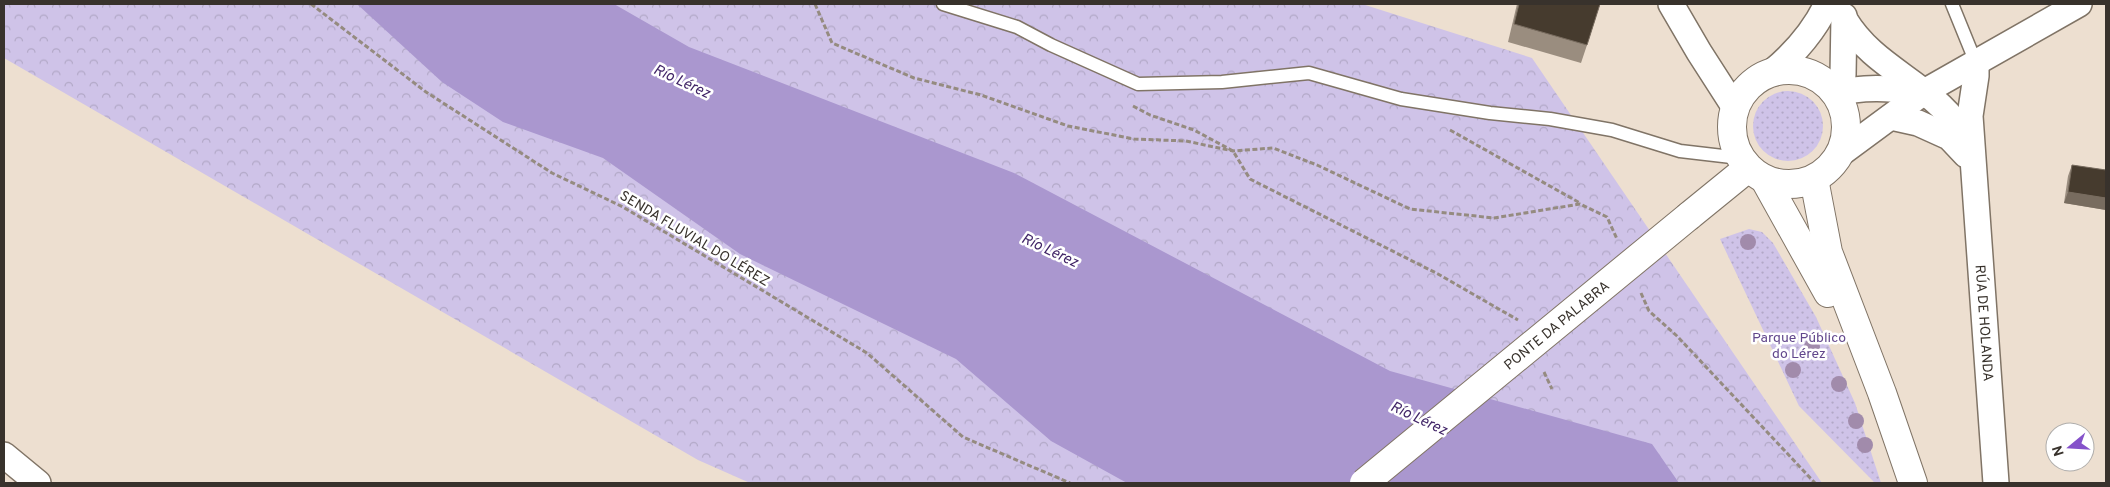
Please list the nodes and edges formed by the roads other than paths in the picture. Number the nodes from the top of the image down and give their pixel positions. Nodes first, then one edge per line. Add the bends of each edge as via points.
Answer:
1 (943, 4) edge
2 (1672, 4) edge
3 (1952, 4) edge
4 (2079, 4) edge
5 (1838, 9) edge
6 (1976, 63) junction
7 (1772, 72) junction
8 (1924, 92) junction
9 (1836, 94) junction
10 (1735, 108) junction
11 (1891, 117) junction
12 (1840, 154) junction
13 (1973, 163) junction
14 (1751, 169) junction
15 (1814, 179) junction
16 (1882, 393) junction
17 (4, 455) edge
18 (38, 483) edge
19 (1364, 483) edge
20 (1913, 483) edge
21 (1996, 483) edge

1 - 14 lane via 1017,28 1138,84 1222,82 1309,73 1401,99 1612,130
2 - 10 street
3 - 6 lane
4 - 6 street
5 - 7 street via 1820,18 1792,55
5 - 8 street, RÚA DE HOLANDA via 1855,36 1878,60
5 - 9 street via 1843,75
6 - 8 street
6 - 13 street, RÚA DE HOLANDA via 1970,116
7 - 9 street via 1790,69 1808,73 1824,81
7 - 10 street via 1743,92
8 - 9 street via 1852,89
8 - 11 street
8 - 13 street, RÚA DE HOLANDA via 1934,98 1960,128
9 - 12 street via 1844,109 1846,124
10 - 14 street via 1731,125 1733,142
11 - 12 street
11 - 13 street via 1918,123 1949,137
12 - 15 street via 1829,169
13 - 21 street, RÚA DE HOLANDA
14 - 15 street via 1782,184
14 - 16 street
14 - 19 street, PONTE DA PALABRA, bridge via 1689,216
15 - 16 street via 1828,252
16 - 20 street
17 - 18 street

